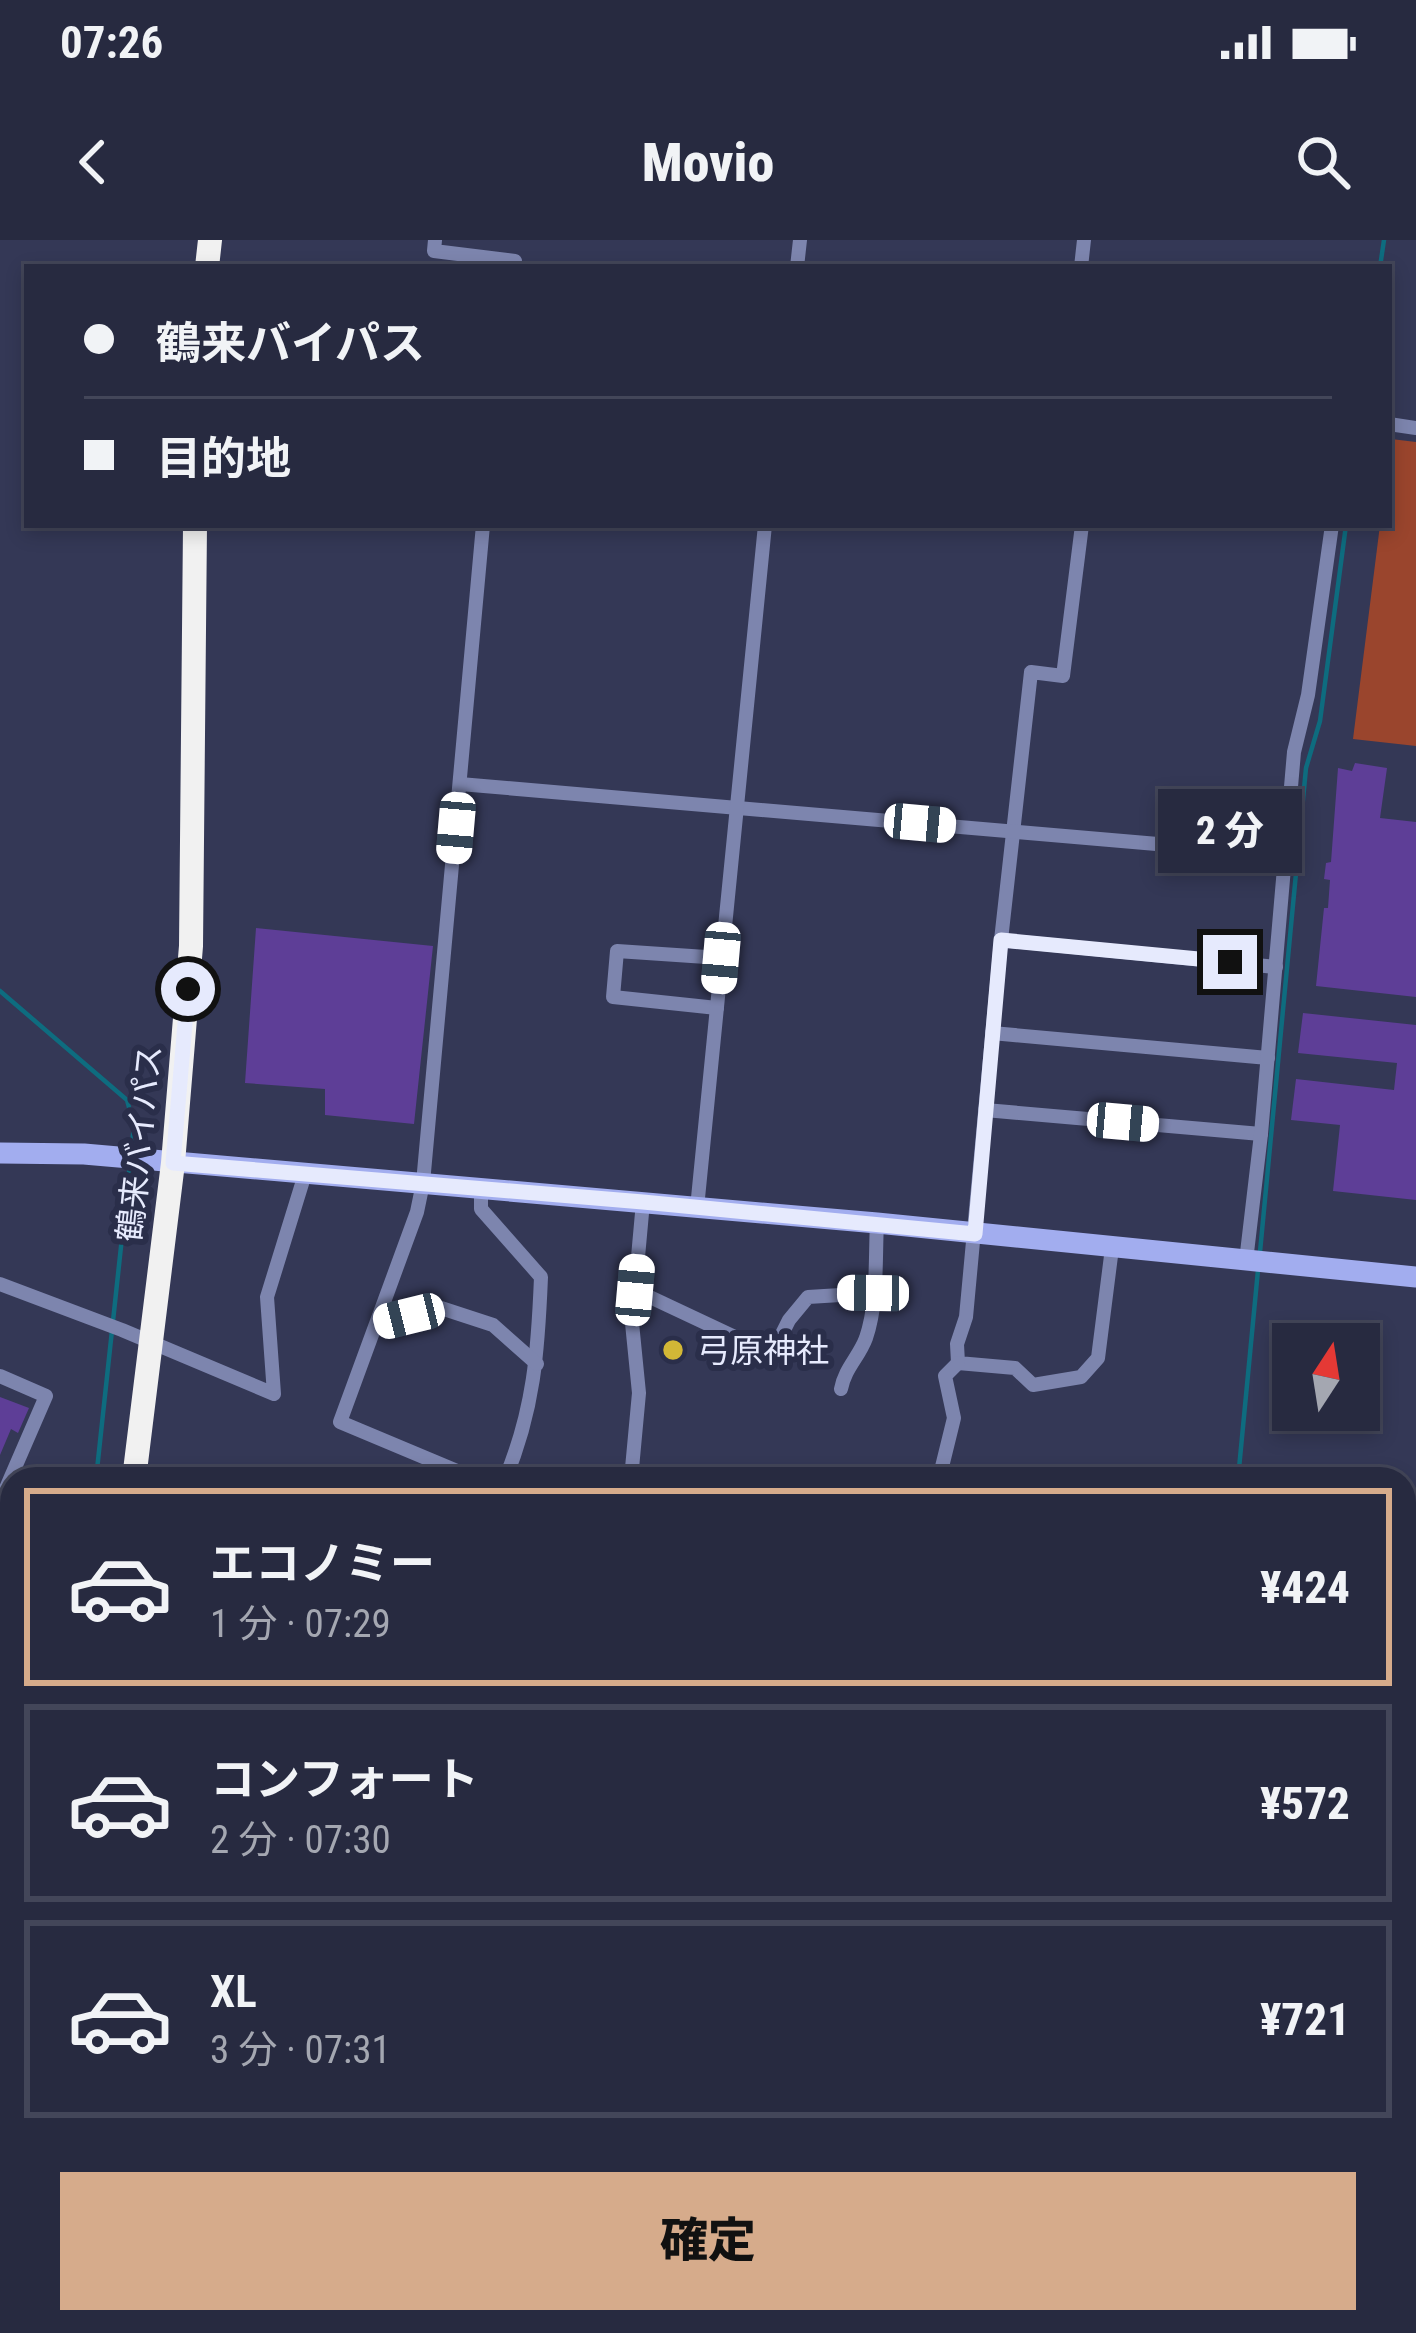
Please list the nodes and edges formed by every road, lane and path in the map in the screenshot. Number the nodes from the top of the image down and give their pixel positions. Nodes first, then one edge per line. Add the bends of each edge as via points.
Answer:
1 (435, 240) edge
2 (517, 240) edge
3 (514, 264) edge
4 (195, 528) edge
5 (483, 528) edge
6 (765, 528) edge
7 (1082, 528) edge
8 (1332, 528) edge
9 (460, 784) junction
10 (735, 806) junction
11 (1012, 831) junction
12 (1286, 855) junction
13 (1001, 940) junction
14 (721, 958) junction
15 (1276, 967) junction
16 (717, 1008) junction
17 (992, 1033) junction
18 (1268, 1058) junction
19 (985, 1110) junction
20 (1261, 1134) junction
21 (0, 1153) edge
22 (173, 1163) junction
23 (305, 1174) junction
24 (423, 1183) junction
25 (481, 1188) junction
26 (643, 1202) junction
27 (698, 1208) junction
28 (877, 1223) junction
29 (975, 1234) junction
30 (1112, 1247) junction
31 (1254, 1262) junction
32 (1416, 1277) edge
33 (0, 1284) edge
34 (635, 1290) junction
35 (873, 1293) junction
36 (377, 1324) junction
37 (150, 1342) junction
38 (537, 1364) junction
39 (958, 1364) junction
40 (0, 1376) edge
41 (841, 1389) dead end
42 (15, 1467) edge
43 (135, 1467) edge
44 (447, 1467) edge
45 (510, 1467) edge
46 (632, 1467) edge
47 (942, 1467) edge

1 - 3 street via 434,250
2 - 3 street
4 - 22 highway, 鶴来バイパス via 191,946
5 - 9 street
6 - 10 street
7 - 11 street via 1064,676 1031,673
8 - 12 street via 1294,752
9 - 10 street
9 - 24 street
10 - 11 street
10 - 14 street
11 - 12 street
11 - 13 street
12 - 15 street
13 - 15 street
13 - 17 street
14 - 16 street
14 - 16 street via 617,951 613,997
15 - 18 street
16 - 27 street
17 - 18 street
17 - 19 street
18 - 20 street
19 - 20 street
19 - 29 street
20 - 31 street
21 - 22 street
22 - 23 street
22 - 37 highway, 鶴来バイパス
23 - 24 street
23 - 37 street via 267,1298 274,1394
24 - 25 street
24 - 36 street
25 - 26 street
25 - 38 street via 482,1209 541,1277
26 - 27 street
26 - 34 street
27 - 28 street
28 - 29 street
28 - 35 street
29 - 30 street
29 - 39 street
30 - 31 street
30 - 39 street via 1098,1358 1081,1377 1034,1385 1015,1368
31 - 32 street
33 - 37 street
34 - 35 street via 735,1337 776,1346 808,1297
34 - 46 street
35 - 41 street via 865,1343
36 - 38 street via 441,1308 494,1325
36 - 44 street via 340,1422
37 - 43 highway, 鶴来バイパス
38 - 45 street
39 - 47 street via 945,1376 954,1418
40 - 42 street via 46,1396

